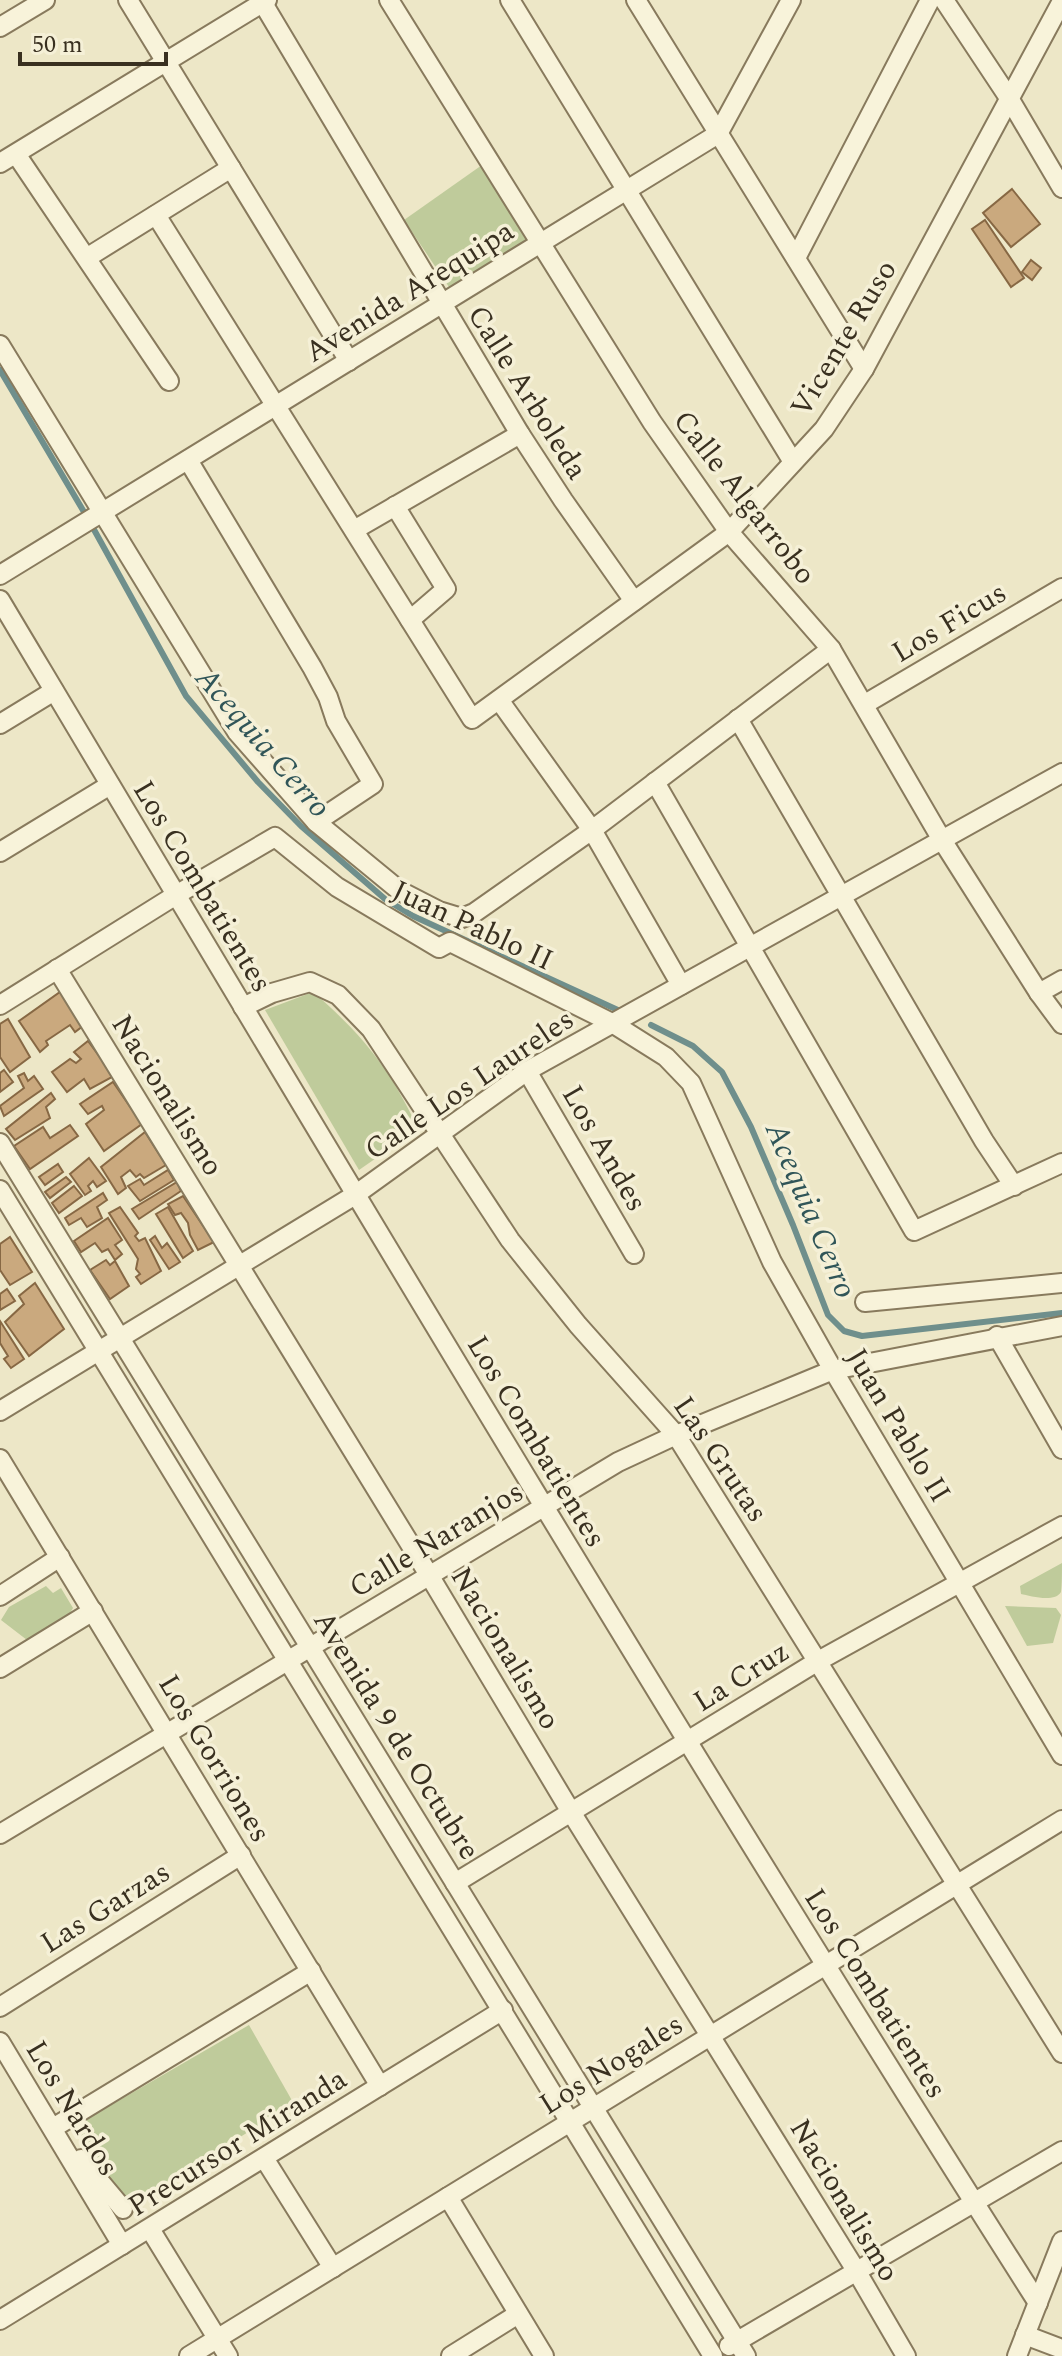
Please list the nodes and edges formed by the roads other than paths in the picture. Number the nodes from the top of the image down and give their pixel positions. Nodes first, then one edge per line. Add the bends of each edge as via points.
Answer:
1 (45, 0) edge
2 (128, 0) edge
3 (389, 0) edge
4 (510, 0) edge
5 (636, 0) edge
6 (791, 0) edge
7 (930, 0) edge
8 (944, 0) edge
9 (263, 1) edge
10 (1062, 1) edge
11 (0, 27) edge
12 (165, 62) junction
13 (1009, 98) junction
14 (718, 134) junction
15 (8, 159) edge
16 (231, 168) junction
17 (1062, 188) edge
18 (628, 189) junction
19 (156, 215) junction
20 (541, 243) junction
21 (88, 257) junction
22 (796, 258) junction
23 (441, 305) junction
24 (0, 345) edge
25 (349, 361) junction
26 (864, 369) junction
27 (169, 381) dead end
28 (276, 406) junction
29 (520, 434) junction
30 (188, 460) junction
31 (793, 462) junction
32 (395, 506) junction
33 (99, 515) junction
34 (354, 530) junction
35 (729, 532) junction
36 (0, 575) edge
37 (1062, 588) edge
38 (0, 600) edge
39 (634, 601) junction
40 (410, 620) junction
41 (831, 649) junction
42 (54, 691) junction
43 (499, 700) junction
44 (865, 704) junction
45 (738, 719) junction
46 (0, 724) edge
47 (1062, 773) edge
48 (655, 782) junction
49 (110, 785) junction
50 (316, 822) junction
51 (592, 830) junction
52 (942, 840) junction
53 (0, 852) edge
54 (176, 895) junction
55 (841, 896) junction
56 (749, 947) junction
57 (57, 969) junction
58 (1062, 980) edge
59 (681, 985) junction
60 (1039, 993) junction
61 (0, 1005) edge
62 (243, 1007) junction
63 (624, 1016) junction
64 (1062, 1024) edge
65 (527, 1071) junction
66 (441, 1133) junction
67 (0, 1143) edge
68 (1062, 1163) edge
69 (1014, 1186) junction
70 (0, 1190) edge
71 (355, 1195) junction
72 (634, 1254) dead end
73 (240, 1266) junction
74 (1062, 1283) edge
75 (865, 1302) dead end
76 (1062, 1326) edge
77 (997, 1336) junction
78 (120, 1338) junction
79 (98, 1352) junction
80 (833, 1370) junction
81 (0, 1411) edge
82 (676, 1435) junction
83 (1062, 1449) edge
84 (0, 1459) edge
85 (544, 1506) junction
86 (1062, 1526) edge
87 (60, 1557) junction
88 (429, 1575) junction
89 (961, 1583) junction
90 (0, 1596) edge
91 (93, 1611) junction
92 (310, 1647) junction
93 (288, 1660) junction
94 (818, 1661) junction
95 (0, 1668) edge
96 (167, 1733) junction
97 (688, 1742) junction
98 (1062, 1755) edge
99 (571, 1812) junction
100 (1062, 1820) edge
101 (0, 1834) edge
102 (241, 1855) junction
103 (455, 1883) junction
104 (957, 1884) junction
105 (825, 1965) junction
106 (311, 1971) junction
107 (0, 2007) edge
108 (503, 2010) junction
109 (1055, 2032) edge
110 (711, 2035) junction
111 (0, 2042) edge
112 (1062, 2053) edge
113 (0, 2062) edge
114 (380, 2086) junction
115 (592, 2108) junction
116 (571, 2121) junction
117 (53, 2128) junction
118 (1062, 2151) edge
119 (264, 2158) junction
120 (448, 2197) junction
121 (974, 2202) junction
122 (123, 2209) dead end
123 (150, 2229) junction
124 (1062, 2241) edge
125 (122, 2245) junction
126 (333, 2268) junction
127 (857, 2272) junction
128 (1038, 2303) junction
129 (518, 2314) junction
130 (0, 2320) edge
131 (1025, 2335) junction
132 (218, 2338) junction
133 (742, 2349) edge
134 (1062, 2349) edge
135 (189, 2356) edge
136 (228, 2356) edge
137 (451, 2356) edge
138 (544, 2356) edge
139 (713, 2356) edge
140 (906, 2356) edge
141 (1017, 2356) edge

1 - 11 street
2 - 12 street
3 - 20 street, Calle Algarrobo
4 - 18 street
5 - 14 street
6 - 14 street, Avenida Arequipa
7 - 22 street
8 - 13 street
9 - 12 street
9 - 23 street, Calle Arboleda
10 - 13 street, Vicente Ruso
12 - 15 street
12 - 16 street
13 - 17 street
13 - 26 street, Vicente Ruso
14 - 18 street, Avenida Arequipa
14 - 22 street
15 - 21 street
16 - 19 street
16 - 25 street
18 - 20 street, Avenida Arequipa
18 - 31 street
19 - 21 street
19 - 28 street
20 - 23 street, Avenida Arequipa
20 - 35 street, Calle Algarrobo via 652,422
21 - 27 street
22 - 26 street
23 - 25 street, Avenida Arequipa
23 - 29 street, Calle Arboleda
24 - 33 street
25 - 28 street, Avenida Arequipa
26 - 31 street, Vicente Ruso via 824,429
28 - 30 street, Avenida Arequipa
28 - 34 street
29 - 32 street
29 - 39 street, Calle Arboleda
30 - 33 street, Avenida Arequipa
30 - 50 street via 312,667 373,784
31 - 35 street, Vicente Ruso
32 - 34 street
32 - 40 street via 446,589
33 - 36 street, Avenida Arequipa
33 - 50 street via 224,713
34 - 40 street
35 - 39 street, Vicente Ruso
35 - 41 street, Calle Algarrobo
37 - 44 street, Los Ficus
38 - 42 street, Los Combatientes
39 - 43 street, Vicente Ruso
40 - 43 street, Vicente Ruso via 472,719
41 - 44 street, Calle Algarrobo
41 - 45 street
42 - 46 street
42 - 49 street, Los Combatientes
43 - 51 street
44 - 52 street, Calle Algarrobo
45 - 48 street
45 - 55 street
47 - 52 street, Calle Los Laureles
48 - 51 street
48 - 56 street
49 - 53 street
49 - 54 street, Los Combatientes
50 - 51 street via 400,891 462,918
51 - 59 street
52 - 55 street, Calle Los Laureles
52 - 60 street, Calle Algarrobo
54 - 57 street
54 - 62 street, Los Combatientes
54 - 63 street, Juan Pablo II via 275,837 337,887 439,948 450,942
55 - 56 street, Calle Los Laureles
55 - 69 street
56 - 59 street, Calle Los Laureles
56 - 69 street via 914,1231
57 - 61 street
57 - 73 street, Nacionalismo
58 - 60 street
59 - 63 street, Calle Los Laureles
60 - 64 street, Calle Algarrobo
62 - 66 street, Las Grutas via 310,982 338,995 371,1029
62 - 71 street, Los Combatientes
63 - 65 street, Calle Los Laureles
63 - 80 street, Juan Pablo II via 691,1083 772,1262
65 - 66 street, Calle Los Laureles
65 - 72 street, Los Andes
66 - 71 street, Calle Los Laureles
66 - 82 street, Las Grutas via 510,1240
67 - 78 street, Avenida 9 de Octubre
68 - 69 street
70 - 79 street, Avenida 9 de Octubre
71 - 73 street, Calle Los Laureles
71 - 85 street, Los Combatientes
73 - 78 street, Calle Los Laureles
73 - 88 street, Nacionalismo
74 - 75 street
76 - 77 street, Calle Naranjos
77 - 80 street, Calle Naranjos
77 - 83 street
78 - 79 street, Calle Los Laureles
78 - 92 street, Avenida 9 de Octubre
79 - 81 street, Calle Los Laureles
79 - 93 street, Avenida 9 de Octubre
80 - 82 street, Calle Naranjos
80 - 89 street, Juan Pablo II
82 - 85 street, Calle Naranjos
82 - 94 street, Las Grutas
84 - 87 street, Los Gorriones
85 - 88 street, Calle Naranjos
85 - 97 street, Los Combatientes
86 - 89 street, La Cruz
87 - 90 street
87 - 91 street, Los Gorriones
88 - 92 street, Calle Naranjos
88 - 99 street, Nacionalismo
89 - 94 street, La Cruz
89 - 98 street, Juan Pablo II
91 - 95 street
91 - 96 street, Los Gorriones
92 - 93 street, Calle Naranjos
92 - 103 street, Avenida 9 de Octubre
93 - 96 street, Calle Naranjos
93 - 108 street, Avenida 9 de Octubre
94 - 97 street, La Cruz
94 - 104 street, Las Grutas
96 - 101 street, Calle Naranjos
96 - 102 street, Los Gorriones
97 - 99 street, La Cruz
97 - 105 street, Los Combatientes
99 - 103 street, La Cruz
99 - 110 street, Nacionalismo
100 - 104 street, Los Nogales
102 - 106 street, Los Gorriones
102 - 107 street, Las Garzas
103 - 115 street, Avenida 9 de Octubre
104 - 105 street, Los Nogales
104 - 109 street, Las Grutas
105 - 110 street, Los Nogales
105 - 121 street, Los Combatientes
106 - 114 street, Los Gorriones
106 - 117 street
108 - 114 street, Precursor Miranda
108 - 116 street, Avenida 9 de Octubre
109 - 112 street, Las Grutas
110 - 115 street, Los Nogales
110 - 127 street, Nacionalismo
111 - 117 street, Los Nardos
113 - 122 street
114 - 119 street, Precursor Miranda
115 - 116 street, Los Nogales
115 - 133 street, Avenida 9 de Octubre
116 - 120 street, Los Nogales
116 - 139 street, Avenida 9 de Octubre
117 - 125 street, Los Nardos
118 - 121 street
119 - 123 street, Precursor Miranda
119 - 126 street
120 - 126 street, Los Nogales
120 - 129 street
121 - 127 street
121 - 128 street, Los Combatientes
123 - 125 street, Precursor Miranda
123 - 132 street
124 - 128 street
125 - 130 street, Precursor Miranda
126 - 132 street, Los Nogales
127 - 133 street
127 - 140 street, Nacionalismo
128 - 131 street
129 - 137 street
129 - 138 street
131 - 134 street
131 - 141 street
132 - 135 street, Los Nogales
132 - 136 street
133 - 139 street

